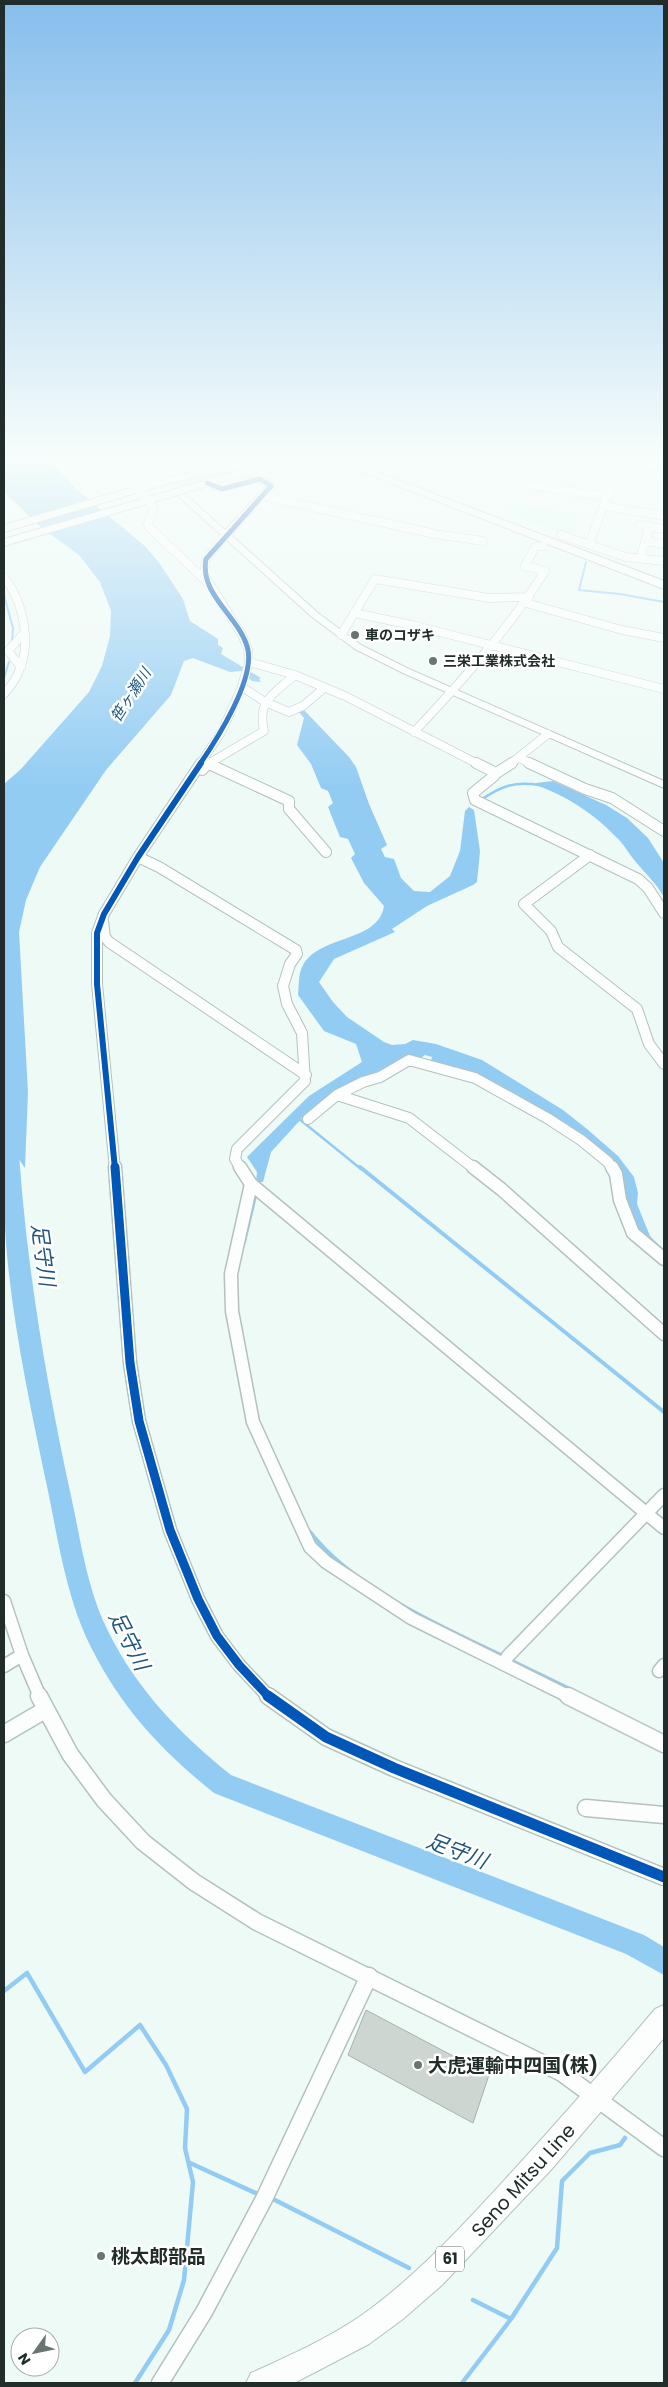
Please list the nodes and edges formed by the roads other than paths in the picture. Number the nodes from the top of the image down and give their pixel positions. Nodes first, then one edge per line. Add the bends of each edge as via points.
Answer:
1 (189, 565) edge
2 (205, 565) edge
3 (259, 565) edge
4 (525, 565) edge
5 (615, 565) edge
6 (627, 565) edge
7 (4, 577) edge
8 (664, 578) edge
9 (208, 584) junction
10 (664, 585) edge
11 (528, 600) junction
12 (354, 613) junction
13 (24, 632) junction
14 (341, 635) junction
15 (664, 638) edge
16 (492, 645) junction
17 (6, 651) edge
18 (248, 665) junction
19 (21, 667) junction
20 (295, 675) junction
21 (14, 680) junction
22 (4, 682) edge
23 (242, 686) junction
24 (324, 688) junction
25 (664, 689) edge
26 (452, 691) junction
27 (4, 694) edge
28 (265, 702) junction
29 (414, 732) junction
30 (548, 734) junction
31 (519, 758) junction
32 (209, 764) junction
33 (194, 774) junction
34 (495, 774) junction
35 (664, 785) edge
36 (664, 831) edge
37 (326, 852) dead end
38 (590, 855) junction
39 (138, 857) junction
40 (664, 913) edge
41 (102, 920) junction
42 (664, 1064) edge
43 (306, 1075) junction
44 (337, 1095) junction
45 (308, 1119) dead end
46 (251, 1184) junction
47 (664, 1259) edge
48 (664, 1334) edge
49 (664, 1495) edge
50 (647, 1513) junction
51 (664, 1528) edge
52 (4, 1601) edge
53 (22, 1655) junction
54 (506, 1660) junction
55 (4, 1666) edge
56 (45, 1710) junction
57 (4, 1734) edge
58 (664, 1744) edge
59 (586, 1808) dead end
60 (664, 1815) edge
61 (664, 1877) edge
62 (369, 1976) junction
63 (664, 2018) edge
64 (601, 2095) junction
65 (664, 2148) edge
66 (160, 2383) edge
67 (261, 2383) edge

1 - 9 street
2 - 9 street via 204,575
3 - 14 street
4 - 11 street via 545,571
5 - 10 highway
6 - 8 highway
7 - 13 street via 14,592
9 - 18 street via 242,635 248,650
11 - 12 street via 489,598 375,579
11 - 15 street via 622,630
11 - 16 street
12 - 14 street
12 - 16 street
13 - 17 street
13 - 19 street
14 - 26 street via 383,660
16 - 25 street
16 - 26 street
17 - 19 street
18 - 20 street
18 - 23 street
19 - 21 street
20 - 24 street
20 - 28 street
21 - 22 street
21 - 27 street
23 - 28 street
23 - 33 street via 222,732
24 - 28 street via 289,712
24 - 29 street
26 - 29 street
26 - 30 street
28 - 32 street via 261,713 264,731
29 - 34 street
30 - 31 street
30 - 35 street
31 - 34 street
31 - 36 street via 585,790 612,798
32 - 33 street
32 - 37 street via 289,801 289,809
33 - 39 street
34 - 38 street via 473,793 479,803
38 - 40 street via 638,879
38 - 42 street via 524,904 551,931 558,946 637,1009 643,1019 648,1044
39 - 41 street
39 - 43 street via 296,950 283,986 287,1004 302,1033
41 - 43 street via 109,942
41 - 61 street via 95,951 97,984 132,1373 140,1421 170,1530 217,1636 272,1700 326,1737 394,1768
43 - 46 street via 305,1081 237,1149 235,1159
44 - 45 street
44 - 47 street via 380,1077 409,1060 455,1071 483,1082 559,1125 608,1162 616,1174 620,1200 630,1229
44 - 48 street via 409,1118 501,1188
46 - 50 street
46 - 54 street via 231,1274 232,1311 252,1422 310,1547 326,1562 411,1618
49 - 50 street
50 - 51 street
50 - 54 street
52 - 53 street
53 - 55 street
53 - 56 street
54 - 58 street
56 - 57 street
56 - 62 street via 70,1754 104,1800 143,1842 194,1882 256,1922
59 - 60 street
62 - 64 street
62 - 66 street via 266,2196 204,2312
63 - 64 main road, Seno Mitsu Line / 61
64 - 65 street
64 - 67 main road, Seno Mitsu Line / 61 via 434,2275 370,2326 326,2353

